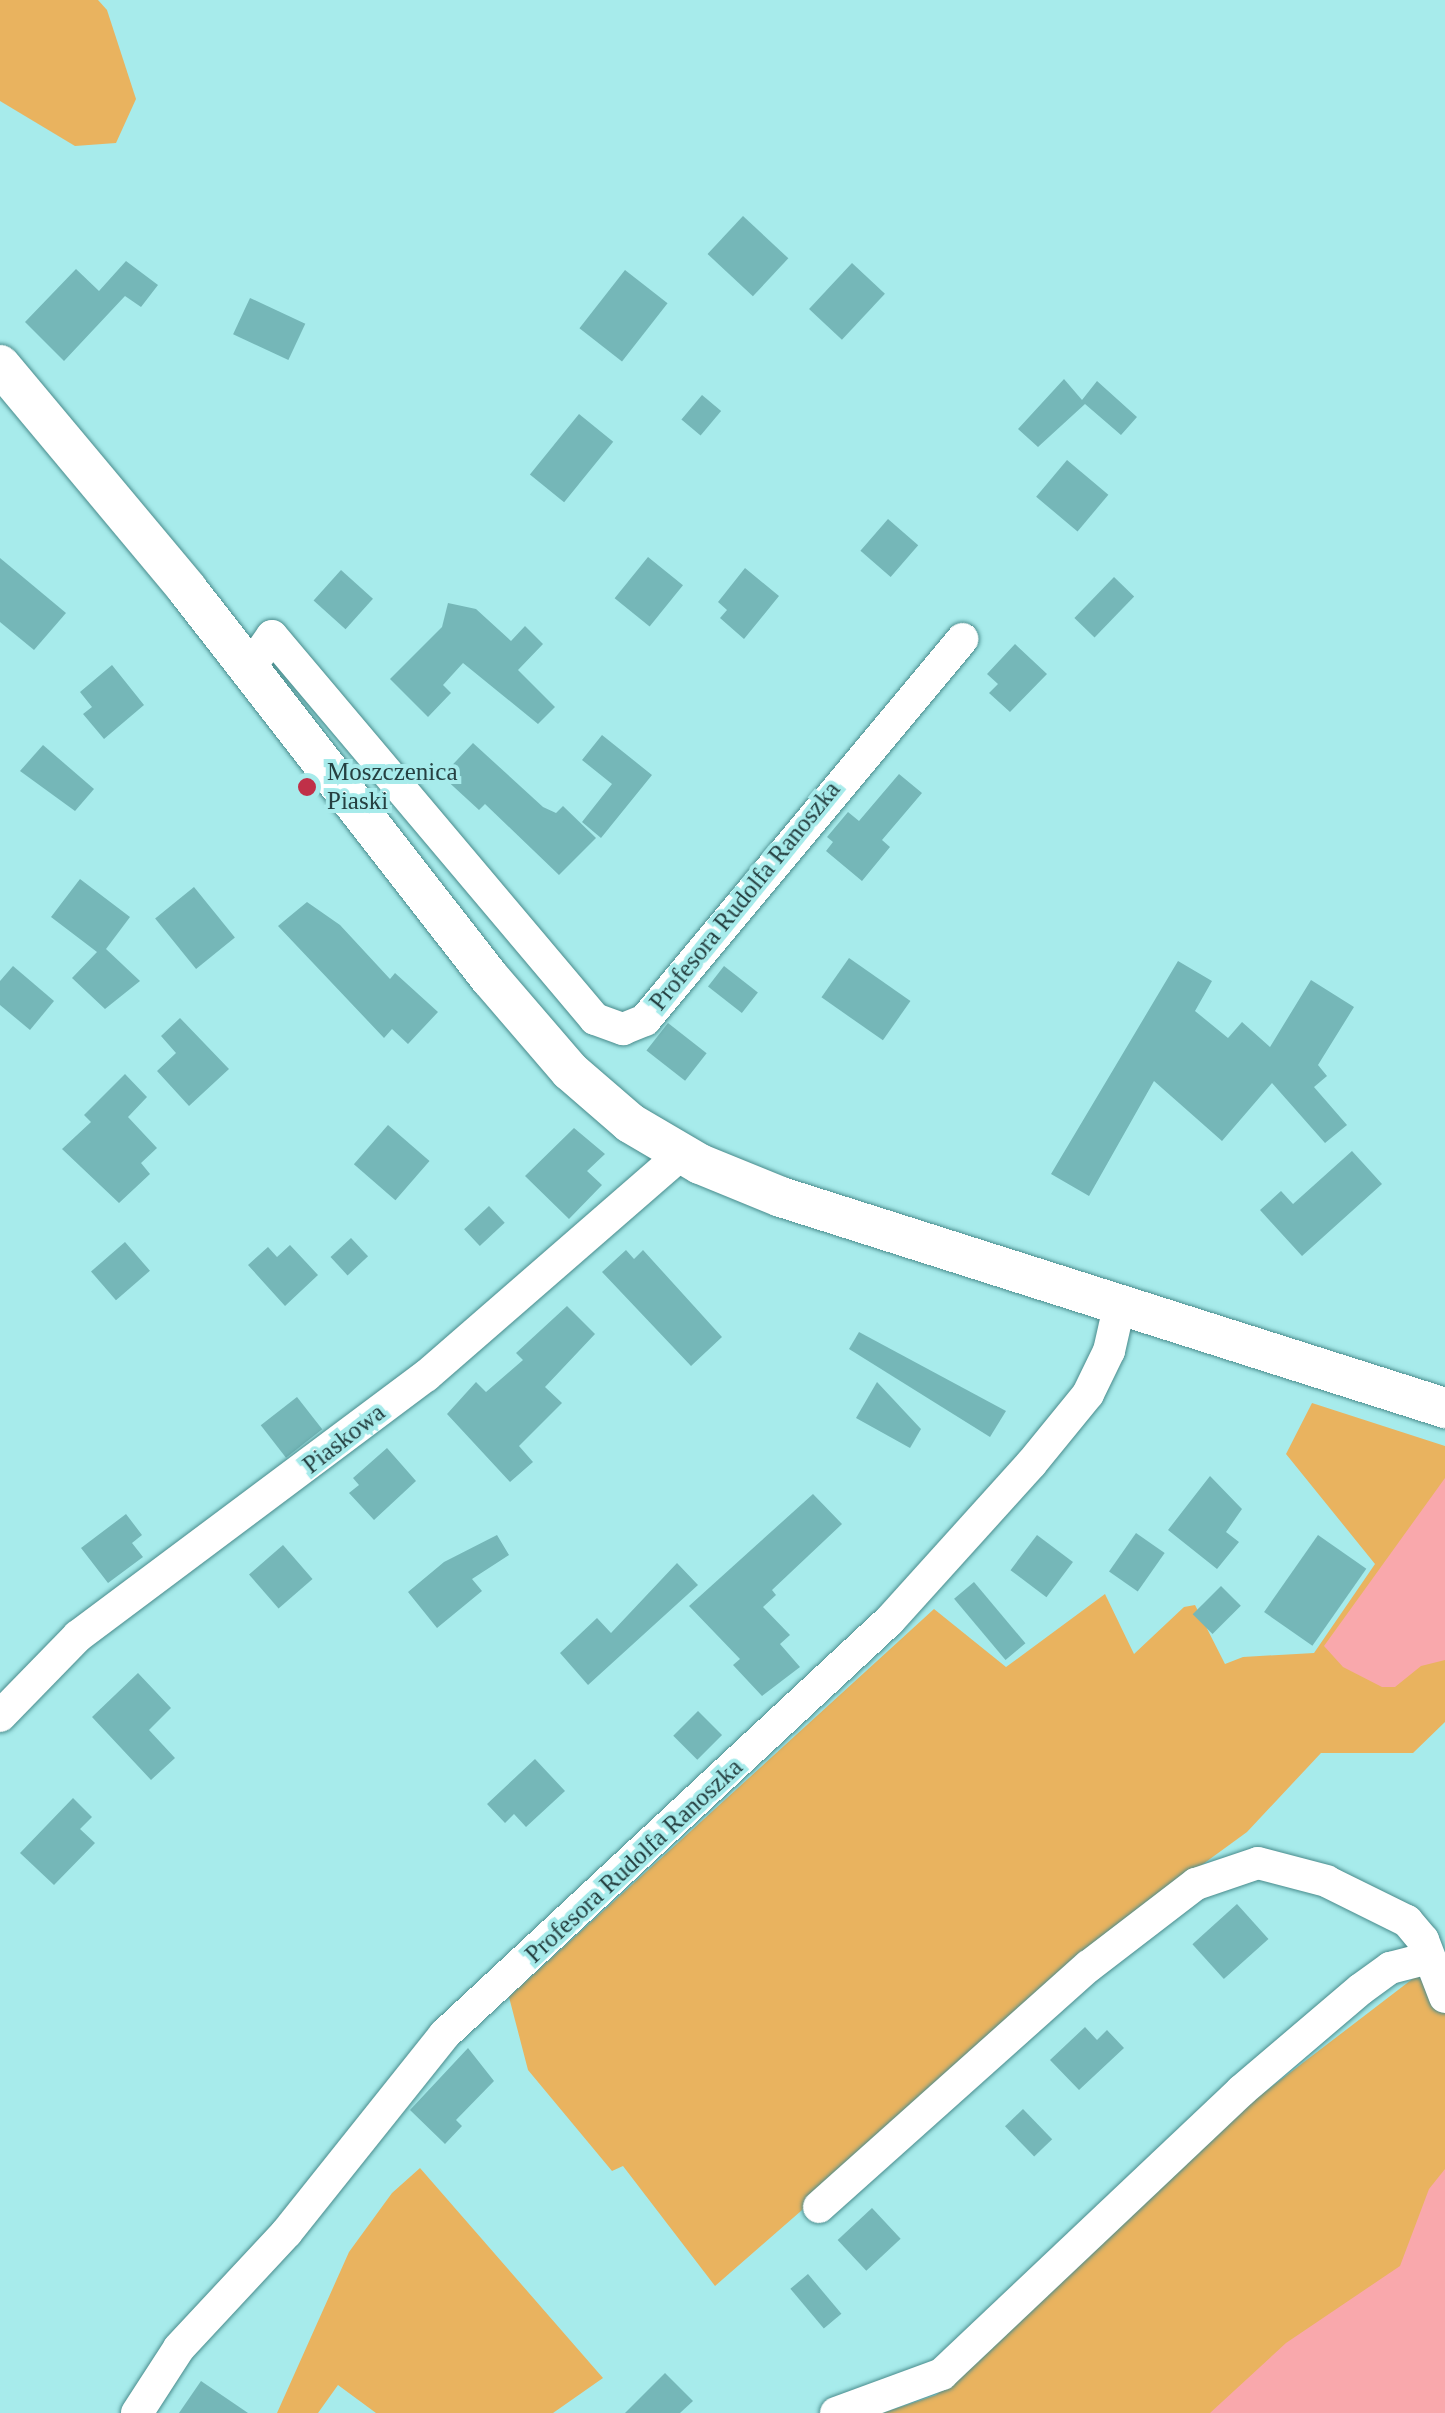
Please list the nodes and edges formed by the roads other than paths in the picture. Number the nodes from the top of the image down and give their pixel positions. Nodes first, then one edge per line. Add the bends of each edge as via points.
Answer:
1 (0, 365) edge
2 (962, 639) dead end
3 (248, 669) junction
4 (682, 1154) junction
5 (1120, 1306) junction
6 (1445, 1408) edge
7 (0, 1716) edge
8 (1429, 1958) junction
9 (1445, 1997) edge
10 (819, 2207) dead end
11 (138, 2413) edge
12 (836, 2413) edge

1 - 3 street
2 - 3 street, Profesora Rudolfa Ranoszka via 645,1020 623,1030 596,1019 272,636
3 - 4 street via 570,1071 630,1122
4 - 5 street via 781,1197
4 - 7 street, Piaskowa via 426,1376 78,1636
5 - 6 street
5 - 11 street, Profesora Rudolfa Ranoszka via 1088,1394 1032,1464 890,1620 444,2035 286,2232 178,2348
8 - 9 street
8 - 10 street via 1407,1921 1329,1882 1258,1863 1196,1884 1089,1966
8 - 12 street via 1390,1968 1360,1989 1241,2091 942,2374 910,2392

